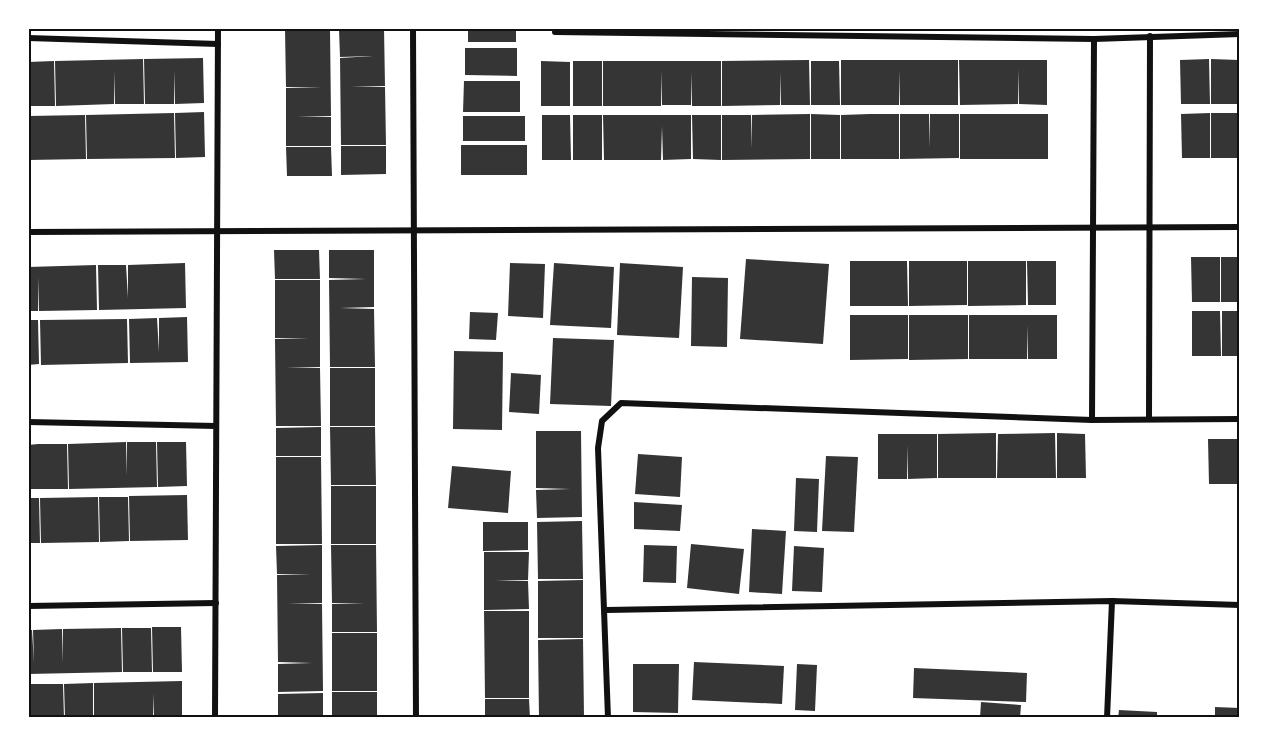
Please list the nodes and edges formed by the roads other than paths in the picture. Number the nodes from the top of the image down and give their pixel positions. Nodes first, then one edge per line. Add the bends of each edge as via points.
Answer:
1 (218, 28) edge
2 (413, 28) edge
3 (601, 30) edge
4 (555, 32) dead end
5 (1239, 34) edge
6 (1150, 36) junction
7 (28, 38) edge
8 (1094, 39) junction
9 (218, 44) junction
10 (1092, 226) junction
11 (1149, 227) junction
12 (1239, 227) edge
13 (413, 228) junction
14 (217, 230) junction
15 (28, 232) edge
16 (1149, 419) junction
17 (1239, 419) edge
18 (1092, 420) junction
19 (28, 422) edge
20 (216, 426) junction
21 (1112, 601) junction
22 (216, 603) junction
23 (1239, 605) edge
24 (28, 606) edge
25 (606, 610) junction
26 (215, 717) edge
27 (416, 717) edge
28 (608, 717) edge
29 (1107, 717) edge

1 - 9 street
2 - 13 street
3 - 4 street
3 - 8 street
5 - 6 street
6 - 8 street
6 - 11 street
7 - 9 street
8 - 10 street
9 - 14 street
10 - 11 street
10 - 13 street
10 - 18 street
11 - 12 street
11 - 16 street
13 - 14 street
13 - 27 street
14 - 15 street
14 - 20 street
16 - 17 street
16 - 18 street
18 - 25 street via 621,403 602,421 598,448
19 - 20 street
20 - 22 street
21 - 23 street
21 - 25 street
21 - 29 street
22 - 24 street
22 - 26 street
25 - 28 street

